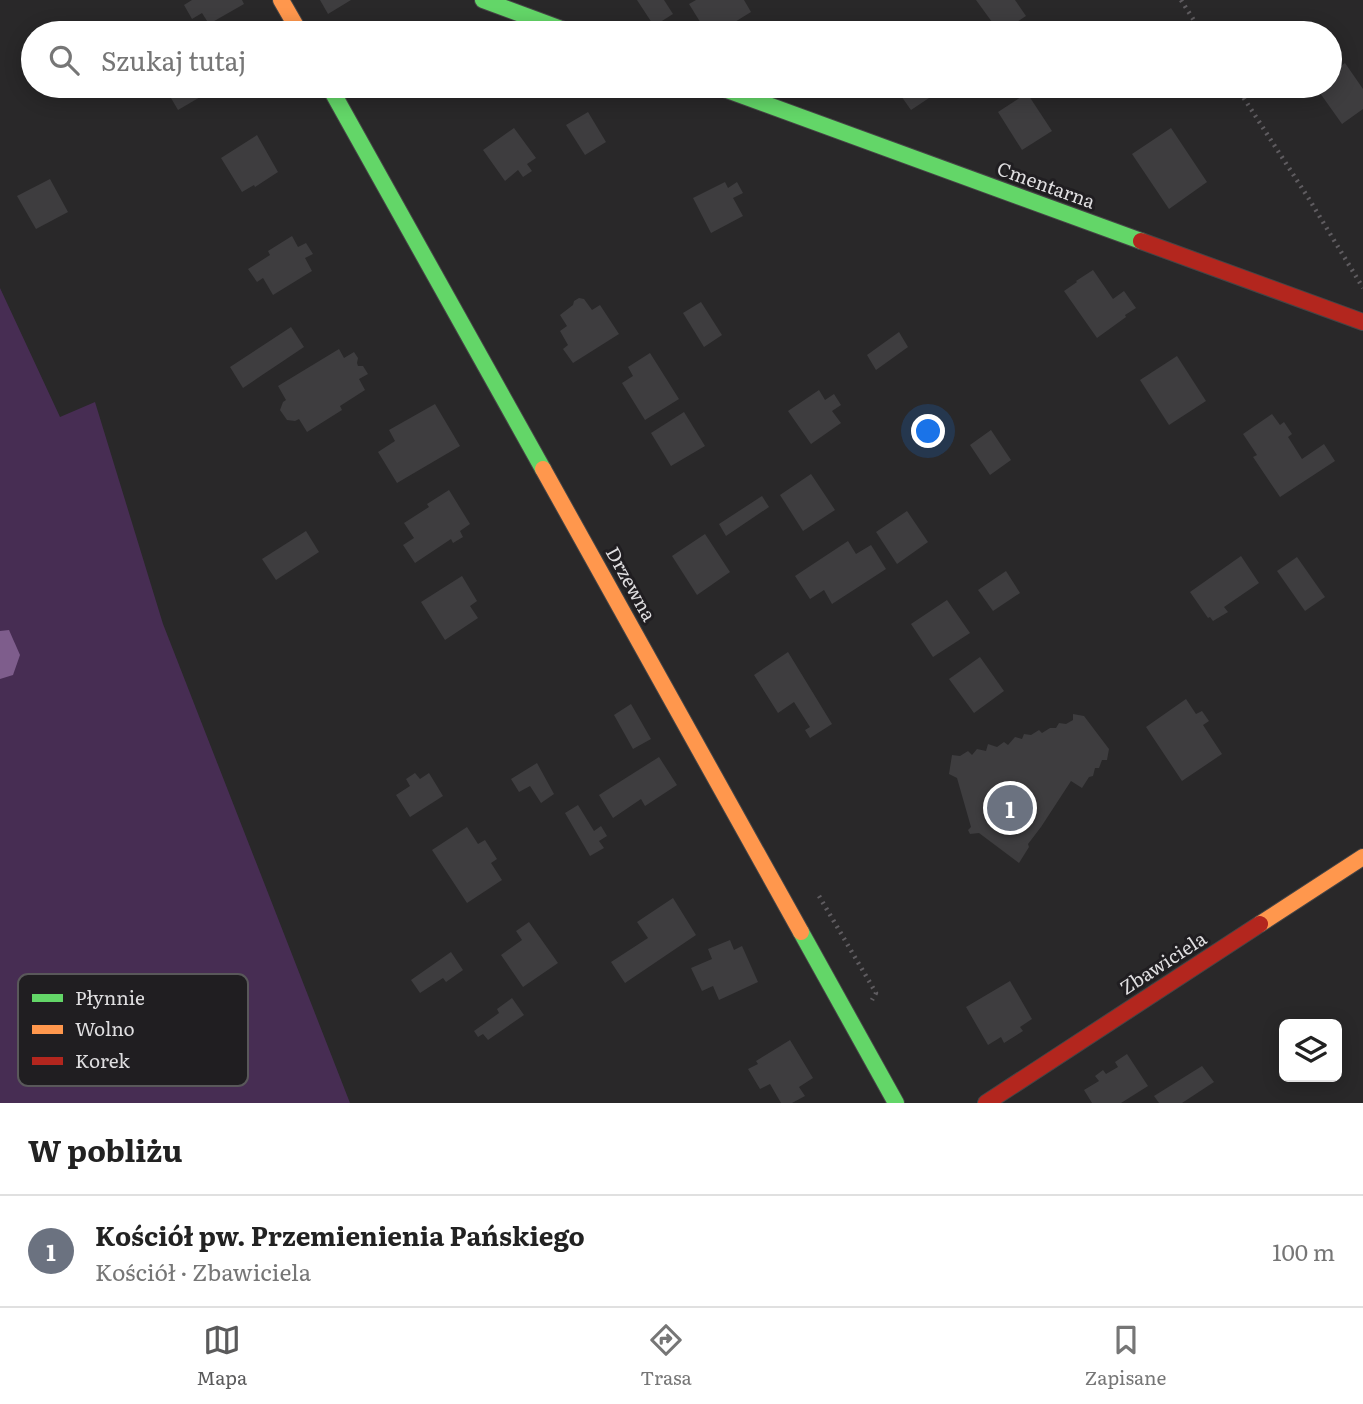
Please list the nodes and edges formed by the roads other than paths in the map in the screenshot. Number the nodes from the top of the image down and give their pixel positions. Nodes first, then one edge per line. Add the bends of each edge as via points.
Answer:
1 (281, 0) edge
2 (483, 0) edge
3 (293, 21) edge
4 (540, 21) edge
5 (337, 98) edge
6 (749, 98) edge
7 (1363, 321) edge
8 (1363, 857) edge
9 (896, 1103) edge
10 (986, 1103) edge

1 - 3 street
2 - 4 street
5 - 9 street, Drzewna
6 - 7 street, Cmentarna
8 - 10 street, Zbawiciela

